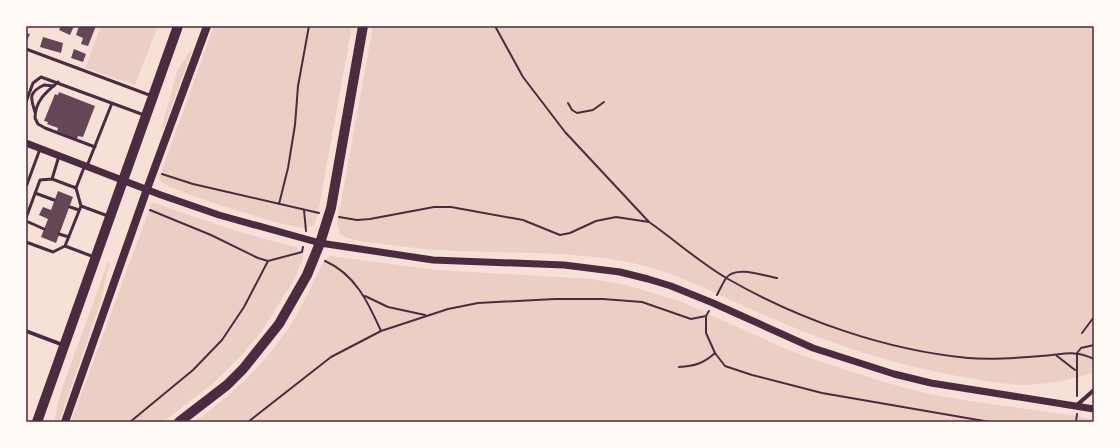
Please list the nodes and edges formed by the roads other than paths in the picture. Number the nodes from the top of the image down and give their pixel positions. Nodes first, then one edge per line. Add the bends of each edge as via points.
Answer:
1 (178, 26) edge
2 (207, 26) edge
3 (363, 26) edge
4 (26, 49) edge
5 (58, 82) junction
6 (54, 86) junction
7 (153, 96) junction
8 (26, 102) edge
9 (112, 103) junction
10 (35, 113) junction
11 (146, 116) junction
12 (26, 143) edge
13 (95, 147) junction
14 (40, 149) junction
15 (59, 156) junction
16 (86, 166) junction
17 (52, 178) junction
18 (124, 180) junction
19 (26, 187) edge
20 (76, 188) junction
21 (147, 189) junction
22 (35, 193) junction
23 (54, 200) dead end
24 (70, 207) dead end
25 (80, 208) junction
26 (110, 217) junction
27 (26, 220) edge
28 (44, 228) dead end
29 (59, 234) dead end
30 (69, 237) junction
31 (26, 242) edge
32 (320, 243) junction
33 (65, 246) junction
34 (96, 258) junction
35 (26, 331) edge
36 (64, 346) junction
37 (1094, 390) edge
38 (1077, 405) junction
39 (1094, 409) edge
40 (37, 422) edge
41 (65, 422) edge
42 (179, 422) edge

1 - 7 highway
2 - 21 main road
3 - 32 highway via 331,208
4 - 7 lane
5 - 6 lane
5 - 8 lane via 41,77 37,79
5 - 9 lane
6 - 10 lane via 41,98
6 - 10 lane via 44,85 31,95
7 - 11 highway
9 - 11 lane
9 - 13 lane
10 - 13 lane via 38,124 45,128
11 - 18 highway
12 - 14 street
13 - 16 lane
14 - 15 street
14 - 19 lane
15 - 16 street
15 - 17 lane
16 - 18 street
16 - 20 lane
17 - 20 lane
17 - 22 lane via 40,180
18 - 21 street
18 - 26 highway
20 - 25 lane
21 - 32 street via 219,215
21 - 41 main road
22 - 23 lane
22 - 27 lane
24 - 25 lane
25 - 26 lane
25 - 30 lane
26 - 34 highway
27 - 28 lane
29 - 30 lane
30 - 33 lane
31 - 33 lane via 53,252
32 - 38 street via 433,260 564,265 620,272 671,286 813,348 886,372 931,383
32 - 42 highway via 307,275 265,343 227,385
33 - 34 lane
34 - 36 highway
35 - 36 street
36 - 40 highway
37 - 38 street
38 - 39 street

